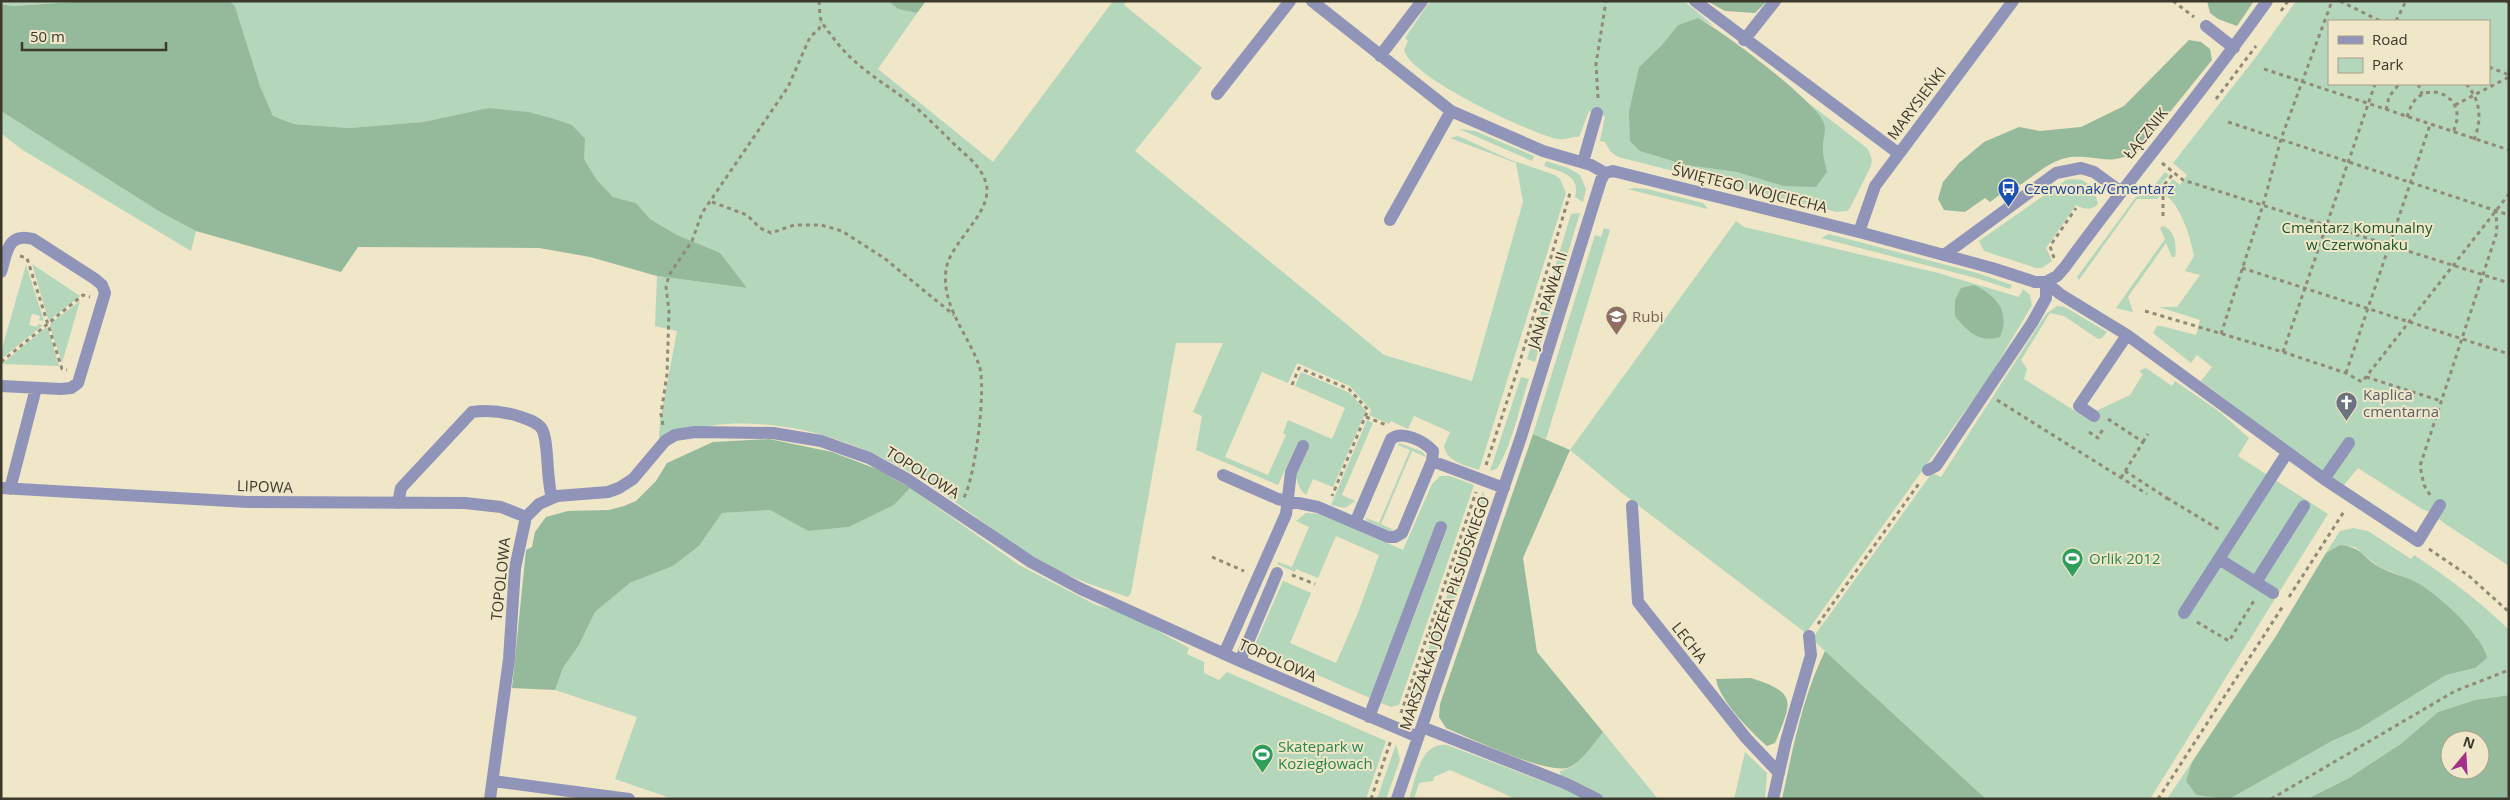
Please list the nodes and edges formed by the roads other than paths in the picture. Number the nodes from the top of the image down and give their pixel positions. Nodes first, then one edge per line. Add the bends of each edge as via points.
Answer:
1 (1290, 1) edge
2 (1312, 1) edge
3 (1422, 1) edge
4 (1695, 1) edge
5 (1775, 1) edge
6 (2013, 1) edge
7 (2267, 1) edge
8 (2206, 26) road end
9 (1744, 40) junction
10 (2234, 48) junction
11 (1380, 56) junction
12 (1217, 94) dead end
13 (1451, 111) junction
14 (1596, 113) road end
15 (1898, 153) junction
16 (1583, 162) junction
17 (1605, 173) junction
18 (2120, 191) junction
19 (1390, 220) dead end
20 (1859, 232) junction
21 (1944, 255) junction
22 (1, 272) edge
23 (2046, 282) junction
24 (2127, 335) junction
25 (1, 386) edge
26 (36, 388) junction
27 (2098, 416) road end
28 (1521, 437) joint
29 (2349, 443) dead end
30 (1302, 446) dead end
31 (2287, 453) junction
32 (1432, 461) junction
33 (1928, 470) road end
34 (1223, 475) dead end
35 (2324, 479) junction
36 (1504, 488) junction
37 (6, 489) edge
38 (552, 498) junction
39 (398, 503) junction
40 (1288, 503) junction
41 (1632, 506) dead end
42 (2304, 506) dead end
43 (2440, 506) road end
44 (526, 517) junction
45 (1355, 523) junction
46 (1441, 527) dead end
47 (2219, 559) junction
48 (1277, 573) dead end
49 (2256, 582) junction
50 (2273, 593) dead end
51 (2184, 613) dead end
52 (1809, 636) road end
53 (1224, 654) junction
54 (1240, 661) junction
55 (1369, 718) junction
56 (1420, 732) junction
57 (1779, 773) junction
58 (493, 781) junction
59 (490, 799) edge
60 (629, 799) edge
61 (1397, 799) edge
62 (1597, 799) edge
63 (1773, 799) edge

1 - 12 street
2 - 11 street, ŚWIĘTEGO WOJCIECHA
3 - 11 street
4 - 9 street
5 - 9 street
6 - 15 street, MARYSIEŃKI
7 - 10 street, ŁĄCZNIK
8 - 10 street
9 - 15 street
10 - 18 street, ŁĄCZNIK
11 - 13 street, ŚWIĘTEGO WOJCIECHA
13 - 16 street, ŚWIĘTEGO WOJCIECHA via 1543,151
13 - 19 street
14 - 16 street
15 - 20 street, MARYSIEŃKI via 1875,186
16 - 17 street, ŚWIĘTEGO WOJCIECHA
17 - 20 street, ŚWIĘTEGO WOJCIECHA via 1613,171
17 - 28 street, JANA PAWŁA II via 1600,180
18 - 21 street via 2094,172 2081,168 2056,172
18 - 23 street, ŁĄCZNIK via 2061,271
20 - 21 street, ŚWIĘTEGO WOJCIECHA
21 - 23 street, ŚWIĘTEGO WOJCIECHA via 2035,282
22 - 26 street via 10,243 16,238 33,239 102,285 105,293 78,383 71,388
23 - 24 street
23 - 33 street via 2046,298 2032,323 1936,466
24 - 27 street via 2079,406
24 - 31 street
25 - 26 street
26 - 37 street
28 - 36 street, MARSZAŁKA JÓZEFA PIŁSUDSKIEGO
29 - 35 street
30 - 40 street via 1291,472
31 - 35 street
31 - 47 street
32 - 36 street
32 - 45 street via 1402,533 1388,537
32 - 45 street via 1433,451 1428,446 1404,435 1391,439
34 - 40 street
35 - 43 street via 2418,541
36 - 56 street, MARSZAŁKA JÓZEFA PIŁSUDSKIEGO
37 - 39 street, LIPOWA via 247,502
38 - 39 street via 548,484 546,440 541,427 529,419 486,410 472,412 401,488
38 - 44 street via 539,504
38 - 53 street, TOPOLOWA via 619,488 633,479 665,441 675,435 695,432 774,433 821,441 869,458 907,479 1031,562 1081,589
39 - 44 street, LIPOWA via 493,506
40 - 45 street via 1326,510
40 - 53 street
41 - 57 street, LECHA via 1638,602 1734,724
42 - 49 street
44 - 58 street, TOPOLOWA via 515,568 509,659
46 - 55 street
47 - 49 street
47 - 51 street
48 - 54 street
49 - 50 street
52 - 57 street via 1811,655
53 - 54 street, TOPOLOWA
54 - 55 street, TOPOLOWA
55 - 56 street, TOPOLOWA via 1395,729
56 - 61 street, MARSZAŁKA JÓZEFA PIŁSUDSKIEGO
56 - 62 street, TOPOLOWA via 1567,784
57 - 63 street
58 - 59 street, TOPOLOWA
58 - 60 street

